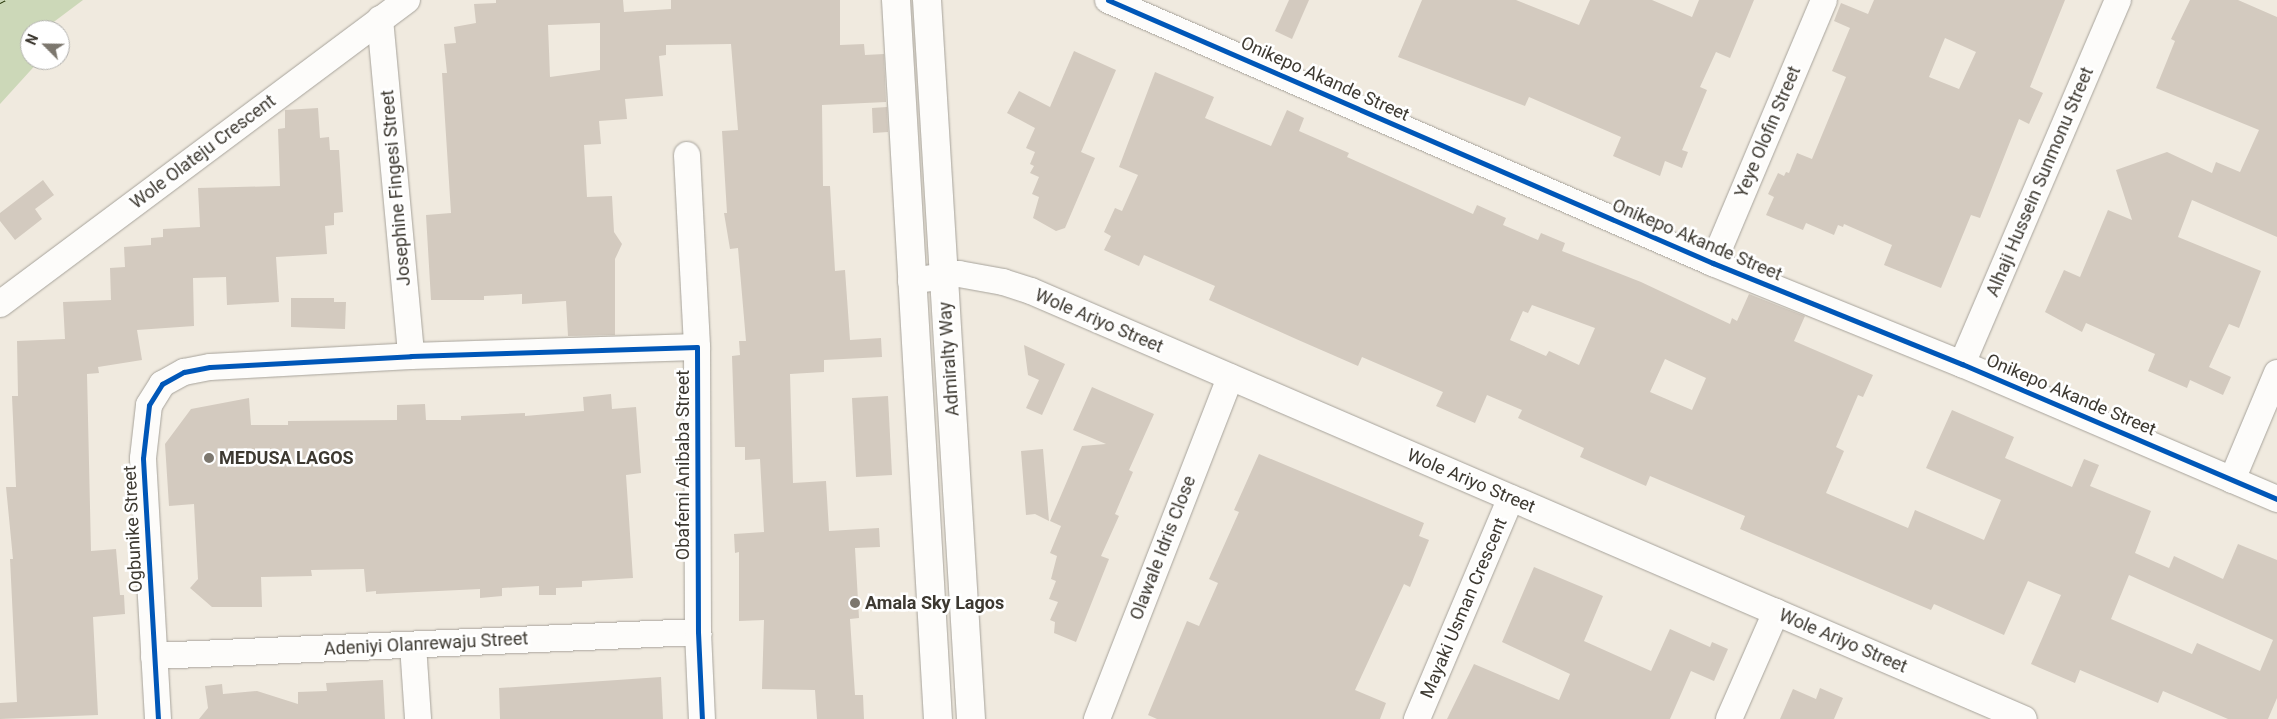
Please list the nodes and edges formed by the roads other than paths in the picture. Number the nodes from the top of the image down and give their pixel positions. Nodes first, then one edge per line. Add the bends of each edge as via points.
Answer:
1 (407, 0) edge
2 (896, 0) edge
3 (927, 0) edge
4 (1111, 0) edge
5 (1824, 0) edge
6 (2118, 0) edge
7 (380, 19) junction
8 (687, 155) dead end
9 (1713, 263) junction
10 (944, 274) junction
11 (911, 280) junction
12 (0, 304) edge
13 (697, 347) junction
14 (411, 356) junction
15 (1962, 364) junction
16 (2277, 373) edge
17 (1230, 377) junction
18 (2232, 480) junction
19 (1510, 498) junction
20 (2277, 499) edge
21 (1776, 612) junction
22 (698, 632) junction
23 (414, 645) junction
24 (154, 656) junction
25 (158, 719) edge
26 (418, 719) edge
27 (702, 719) edge
28 (938, 719) edge
29 (971, 719) edge
30 (1097, 719) edge
31 (1416, 719) edge
32 (1729, 719) edge
33 (2024, 719) edge

1 - 7 street, Wole Olateju Crescent
2 - 11 main road, Admiralty Way
3 - 10 main road, Admiralty Way
4 - 9 street, Onikepo Akande Street
5 - 9 street, Yeye Olofin Street
6 - 15 street, Alhaji Hussein Sunmonu Street
7 - 12 street, Wole Olateju Crescent
7 - 14 street, Josephine Fingesi Street
8 - 13 street
9 - 15 street, Onikepo Akande Street
10 - 11 street, Wole Ariyo Street
10 - 17 street, Wole Ariyo Street via 978,277 1031,291
10 - 29 main road, Admiralty Way
11 - 28 main road, Admiralty Way
13 - 14 street, Obafemi Anibaba Street
13 - 22 street, Obafemi Anibaba Street
14 - 24 street, Ogbunike Street via 210,368 184,372 162,384 150,405 143,458
15 - 18 street, Onikepo Akande Street
16 - 18 street
17 - 19 street, Wole Ariyo Street
17 - 30 street, Olawale Idris Close
18 - 20 street, Onikepo Akande Street
19 - 21 street, Wole Ariyo Street
19 - 31 street, Mayaki Usman Crescent
21 - 32 street
21 - 33 street, Wole Ariyo Street
22 - 23 street, Adeniyi Olanrewaju Street
22 - 27 street, Obafemi Anibaba Street
23 - 24 street, Adeniyi Olanrewaju Street
23 - 26 street
24 - 25 street, Ogbunike Street

